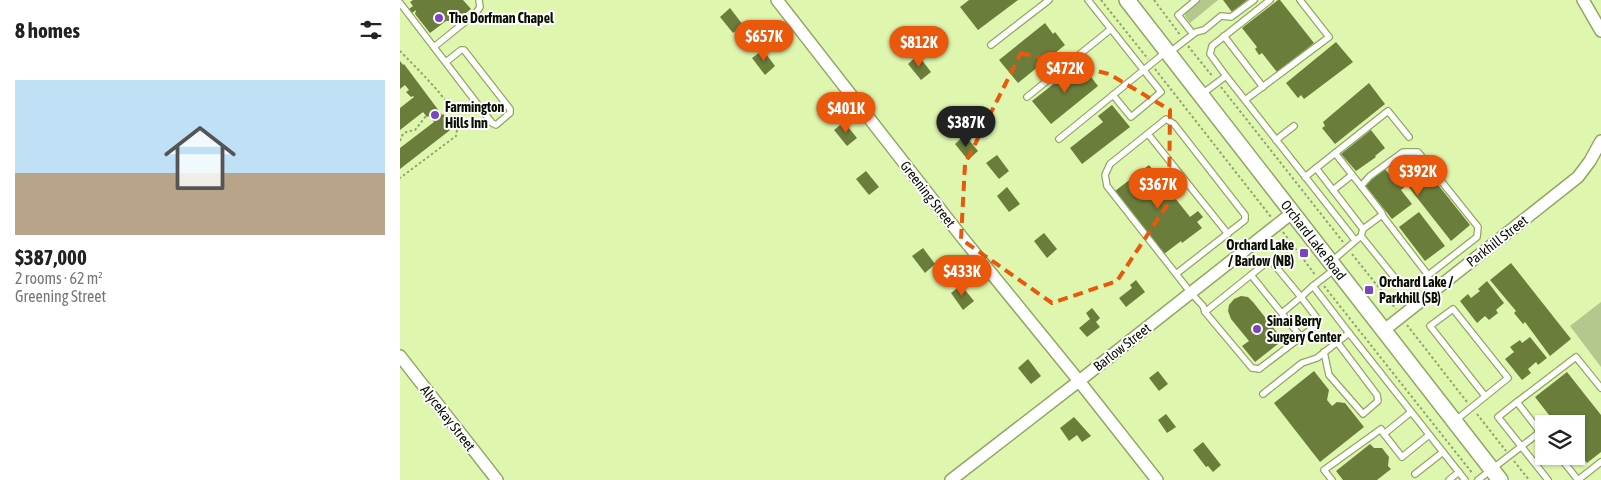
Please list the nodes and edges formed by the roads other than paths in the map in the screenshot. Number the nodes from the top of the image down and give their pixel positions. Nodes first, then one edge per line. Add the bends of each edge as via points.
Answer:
1 (479, 0) edge
2 (777, 0) edge
3 (1049, 0) edge
4 (1088, 0) edge
5 (1127, 0) edge
6 (1196, 0) edge
7 (1254, 0) edge
8 (1270, 0) edge
9 (1300, 0) edge
10 (1583, 0) edge
11 (400, 3) edge
12 (1111, 29) junction
13 (1601, 30) edge
14 (1193, 34) junction
15 (1224, 36) junction
16 (990, 45) dead end
17 (434, 47) junction
18 (1167, 52) junction
19 (446, 62) junction
20 (1144, 70) junction
21 (1226, 76) junction
22 (1263, 87) junction
23 (1113, 95) junction
24 (1200, 95) junction
25 (1027, 98) dead end
26 (1245, 100) junction
27 (1294, 126) dead end
28 (1148, 134) junction
29 (1409, 137) dead end
30 (1059, 139) dead end
31 (1276, 140) junction
32 (1601, 141) edge
33 (1335, 153) junction
34 (1316, 168) junction
35 (1352, 175) junction
36 (1305, 177) junction
37 (1361, 186) junction
38 (1333, 190) junction
39 (1292, 213) junction
40 (1382, 215) junction
41 (1363, 229) junction
42 (1228, 234) junction
43 (1361, 236) junction
44 (1355, 240) junction
45 (1333, 266) junction
46 (1176, 274) junction
47 (1252, 275) junction
48 (1428, 275) junction
49 (1313, 286) junction
50 (1191, 293) junction
51 (1301, 297) junction
52 (1205, 312) junction
53 (1282, 312) junction
54 (1383, 331) junction
55 (1349, 333) junction
56 (1301, 337) junction
57 (1337, 342) junction
58 (1324, 352) junction
59 (400, 356) edge
60 (1079, 381) junction
61 (1601, 388) edge
62 (1263, 394) dead end
63 (1485, 396) junction
64 (1517, 402) junction
65 (1412, 412) junction
66 (1455, 422) junction
67 (1535, 425) edge
68 (1384, 434) junction
69 (1429, 435) junction
70 (1535, 439) edge
71 (1522, 447) junction
72 (1443, 452) junction
73 (1601, 462) edge
74 (1566, 465) edge
75 (1459, 472) junction
76 (1415, 474) dead end
77 (1496, 475) edge
78 (497, 480) edge
79 (951, 480) edge
80 (1157, 480) edge
81 (1332, 480) edge
82 (1448, 480) edge
83 (1465, 480) edge
84 (1478, 480) edge
85 (1548, 480) edge
86 (1578, 480) edge

1 - 17 lane via 480,7 470,20
2 - 60 street, Greening Street via 950,223
3 - 16 lane
4 - 12 lane
5 - 18 main road, Orchard Lake Road
6 - 14 lane via 1178,15
7 - 14 lane via 1231,17 1221,16 1204,30
8 - 15 lane
9 - 22 lane via 1329,37
10 - 13 street
11 - 17 lane
12 - 20 lane
12 - 25 lane
14 - 18 lane
15 - 21 lane via 1212,46 1210,54
15 - 22 lane
17 - 19 lane
18 - 20 lane
18 - 24 main road, Orchard Lake Road
19 - 19 lane via 492,123 496,125 510,113 464,50
20 - 23 lane
20 - 23 lane via 1161,92 1131,117
21 - 24 lane
21 - 26 lane
22 - 26 lane
23 - 30 lane
24 - 39 main road, Orchard Lake Road
26 - 31 lane
27 - 31 lane
28 - 42 lane
28 - 42 lane via 1166,119 1180,131 1245,215 1246,220
28 - 46 lane via 1110,164 1105,175 1107,186
29 - 33 lane via 1388,111
31 - 36 lane
32 - 54 street, Parkhill Street via 1578,176
33 - 34 lane
33 - 35 lane
34 - 36 lane
34 - 38 lane
35 - 37 lane
35 - 38 lane
36 - 44 lane
37 - 40 lane
37 - 48 lane via 1403,152 1418,152 1478,227 1477,236
38 - 41 lane
39 - 45 main road, Orchard Lake Road
39 - 50 street, Barlow Street
40 - 41 lane
40 - 48 lane
41 - 43 lane
42 - 46 lane
43 - 44 lane
43 - 48 lane via 1399,283 1408,285
44 - 45 lane
45 - 49 lane
45 - 54 main road, Orchard Lake Road
46 - 50 lane
47 - 51 lane via 1267,262 1272,262
47 - 52 lane
47 - 53 lane
49 - 51 lane
49 - 55 lane
50 - 52 lane
50 - 60 street, Barlow Street
51 - 53 lane
51 - 56 lane via 1318,324
52 - 56 lane via 1252,368 1259,370
53 - 56 lane
54 - 66 main road, Orchard Lake Road
55 - 57 lane
55 - 65 lane
57 - 58 lane
57 - 58 lane via 1377,395 1378,401 1363,414 1329,375
58 - 62 lane via 1302,363
59 - 78 street, Alycekay Street
60 - 79 street, Barlow Street
60 - 80 street, Greening Street
61 - 64 lane via 1576,357
63 - 63 lane via 1508,378 1453,309 1430,326
63 - 66 lane
64 - 67 lane
64 - 71 lane via 1498,418
65 - 68 lane
65 - 69 lane
66 - 77 main road, Orchard Lake Road
68 - 69 lane via 1402,457
68 - 81 lane via 1380,429 1324,470
69 - 72 lane
70 - 71 lane
71 - 77 lane via 1510,456
71 - 85 lane
72 - 75 lane
72 - 76 lane
73 - 86 lane
74 - 86 lane
75 - 82 lane
75 - 83 lane
77 - 84 lane

